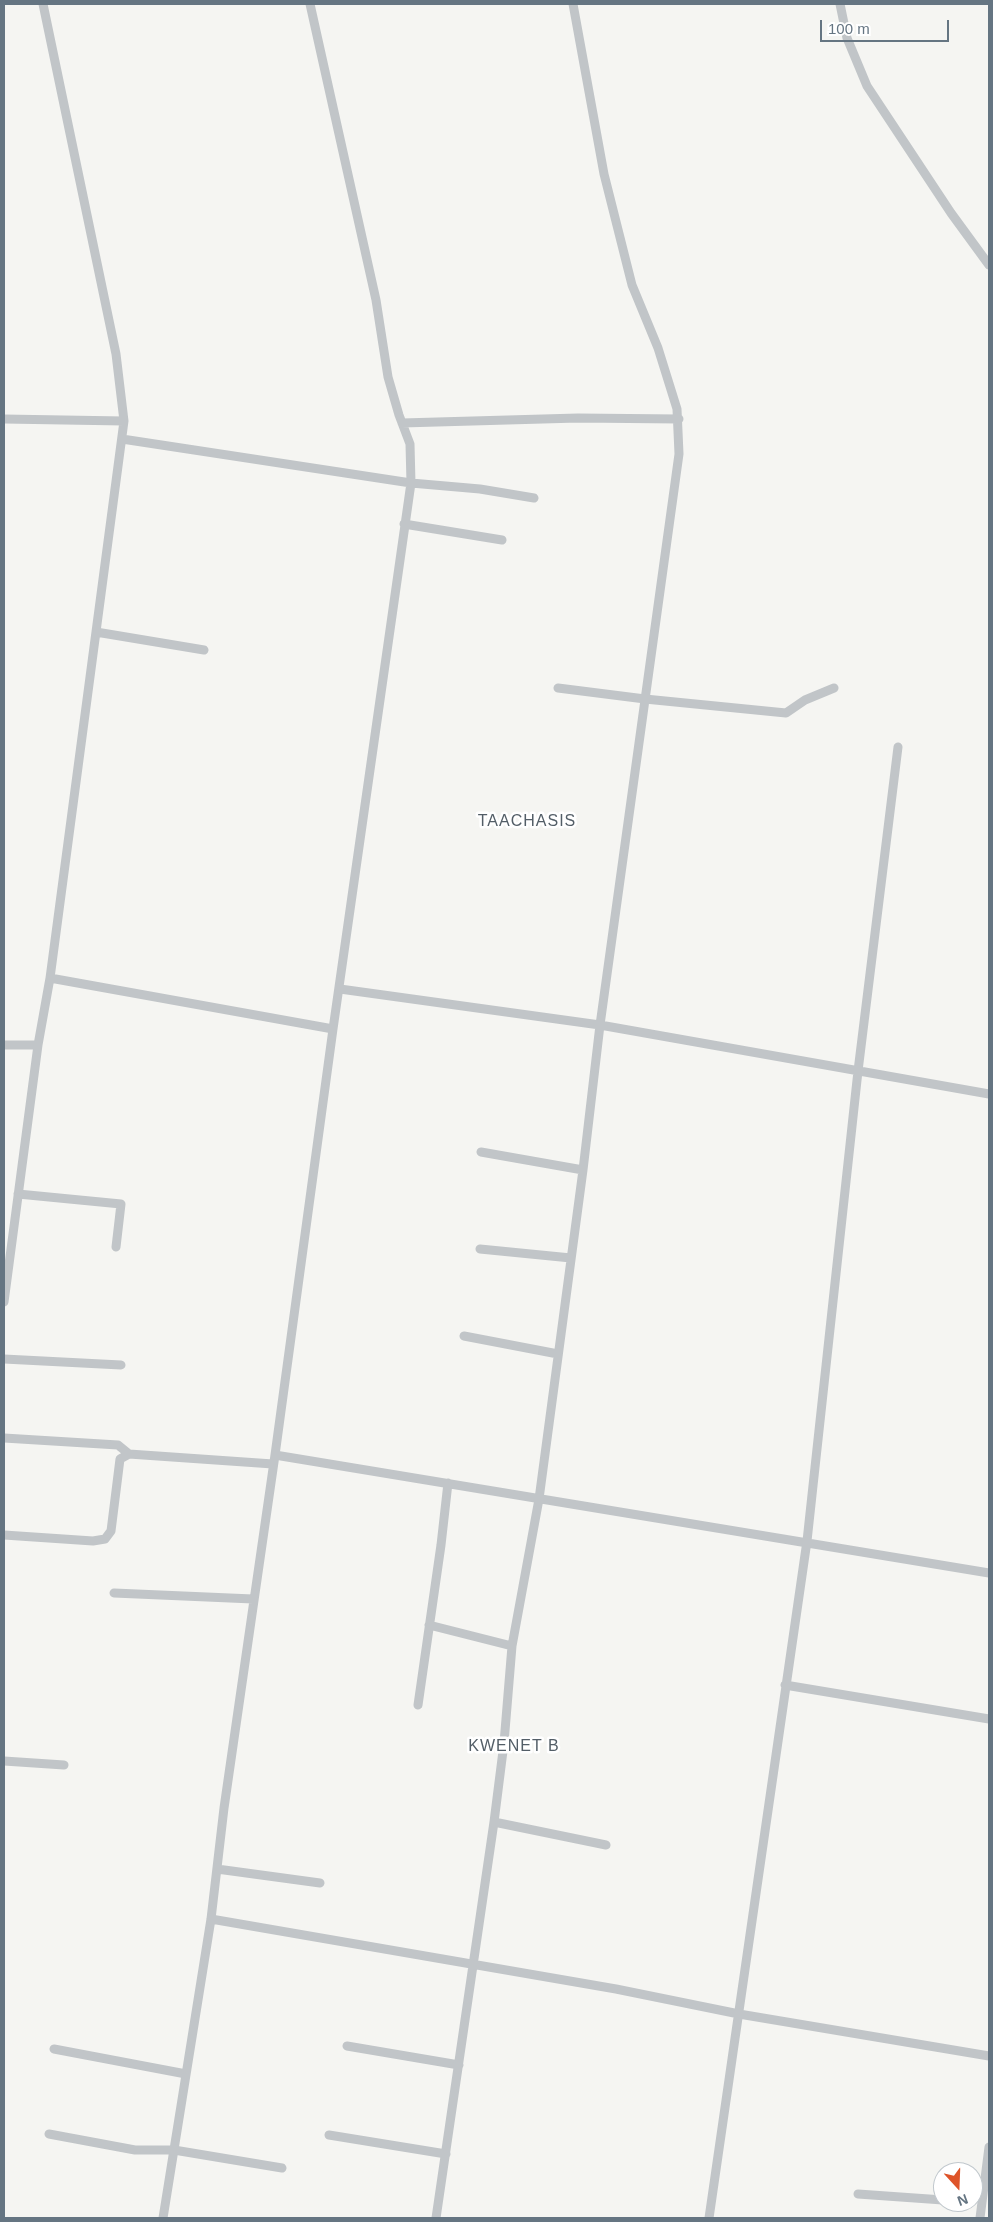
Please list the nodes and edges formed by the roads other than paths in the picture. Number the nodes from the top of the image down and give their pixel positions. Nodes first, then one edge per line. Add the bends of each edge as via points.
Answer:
1 (43, 4) edge
2 (310, 4) edge
3 (572, 4) edge
4 (840, 4) edge
5 (989, 265) edge
6 (4, 419) edge
7 (679, 419) junction
8 (124, 421) junction
9 (402, 423) junction
10 (122, 439) junction
11 (411, 483) junction
12 (534, 498) dead end
13 (404, 524) junction
14 (502, 540) dead end
15 (96, 632) junction
16 (204, 650) dead end
17 (558, 688) dead end
18 (834, 688) dead end
19 (645, 699) junction
20 (898, 747) dead end
21 (50, 978) junction
22 (340, 990) junction
23 (600, 1025) junction
24 (333, 1029) junction
25 (4, 1045) edge
26 (38, 1045) junction
27 (858, 1071) junction
28 (989, 1094) edge
29 (481, 1152) dead end
30 (583, 1170) junction
31 (18, 1194) junction
32 (116, 1247) dead end
33 (480, 1248) dead end
34 (571, 1258) junction
35 (4, 1302) edge
36 (464, 1336) dead end
37 (558, 1354) junction
38 (4, 1359) edge
39 (121, 1365) dead end
40 (4, 1438) edge
41 (129, 1454) junction
42 (274, 1460) junction
43 (448, 1483) junction
44 (539, 1499) junction
45 (4, 1535) edge
46 (807, 1541) junction
47 (989, 1573) edge
48 (114, 1593) dead end
49 (253, 1599) junction
50 (429, 1625) junction
51 (512, 1646) junction
52 (785, 1685) junction
53 (418, 1705) dead end
54 (989, 1719) edge
55 (4, 1761) edge
56 (64, 1765) dead end
57 (494, 1822) junction
58 (606, 1845) dead end
59 (217, 1869) junction
60 (320, 1883) dead end
61 (211, 1918) junction
62 (473, 1964) junction
63 (739, 2014) junction
64 (347, 2046) dead end
65 (54, 2049) dead end
66 (989, 2056) edge
67 (459, 2065) junction
68 (186, 2074) junction
69 (50, 2134) dead end
70 (329, 2135) dead end
71 (989, 2147) edge
72 (174, 2150) junction
73 (446, 2154) junction
74 (282, 2168) dead end
75 (983, 2177) edge
76 (858, 2194) dead end
77 (933, 2199) edge
78 (163, 2218) edge
79 (436, 2218) edge
80 (709, 2218) edge

1 - 8 street via 116,354
2 - 9 street via 376,300 388,377
3 - 7 street via 604,174 630,276 658,348
4 - 5 street via 847,38 867,86
6 - 8 street
7 - 9 street
7 - 19 street via 678,475
8 - 10 street
9 - 11 street via 412,455
10 - 11 street
10 - 15 street
11 - 12 street
11 - 13 street
13 - 14 street
13 - 22 street
15 - 16 street
15 - 21 street
17 - 19 street
18 - 19 street via 805,700 786,713
19 - 23 street
20 - 27 street
21 - 24 street
21 - 26 street
22 - 23 street
22 - 24 street
23 - 27 street
23 - 30 street
24 - 42 street
25 - 26 street
26 - 31 street
27 - 28 street
27 - 46 street
29 - 30 street
30 - 34 street
31 - 32 street via 121,1204
31 - 35 street
33 - 34 street
34 - 37 street
36 - 37 street
37 - 44 street
38 - 39 street
40 - 41 street via 118,1445
41 - 42 street
41 - 45 street via 120,1459 111,1531 105,1538 93,1541
42 - 43 street
42 - 49 street
43 - 44 street
43 - 50 street
44 - 46 street
44 - 51 street
46 - 47 street
46 - 52 street
48 - 49 street
49 - 59 street
50 - 51 street
50 - 53 street
51 - 57 street
52 - 54 street
52 - 63 street
55 - 56 street
57 - 58 street
57 - 62 street
59 - 60 street
59 - 61 street
61 - 62 street
61 - 68 street
62 - 63 street
62 - 67 street
63 - 66 street
63 - 80 street
64 - 67 street
65 - 68 street
67 - 73 street
68 - 72 street
69 - 72 street via 135,2150
70 - 73 street
71 - 75 street
72 - 74 street
72 - 78 street
73 - 79 street
76 - 77 street

